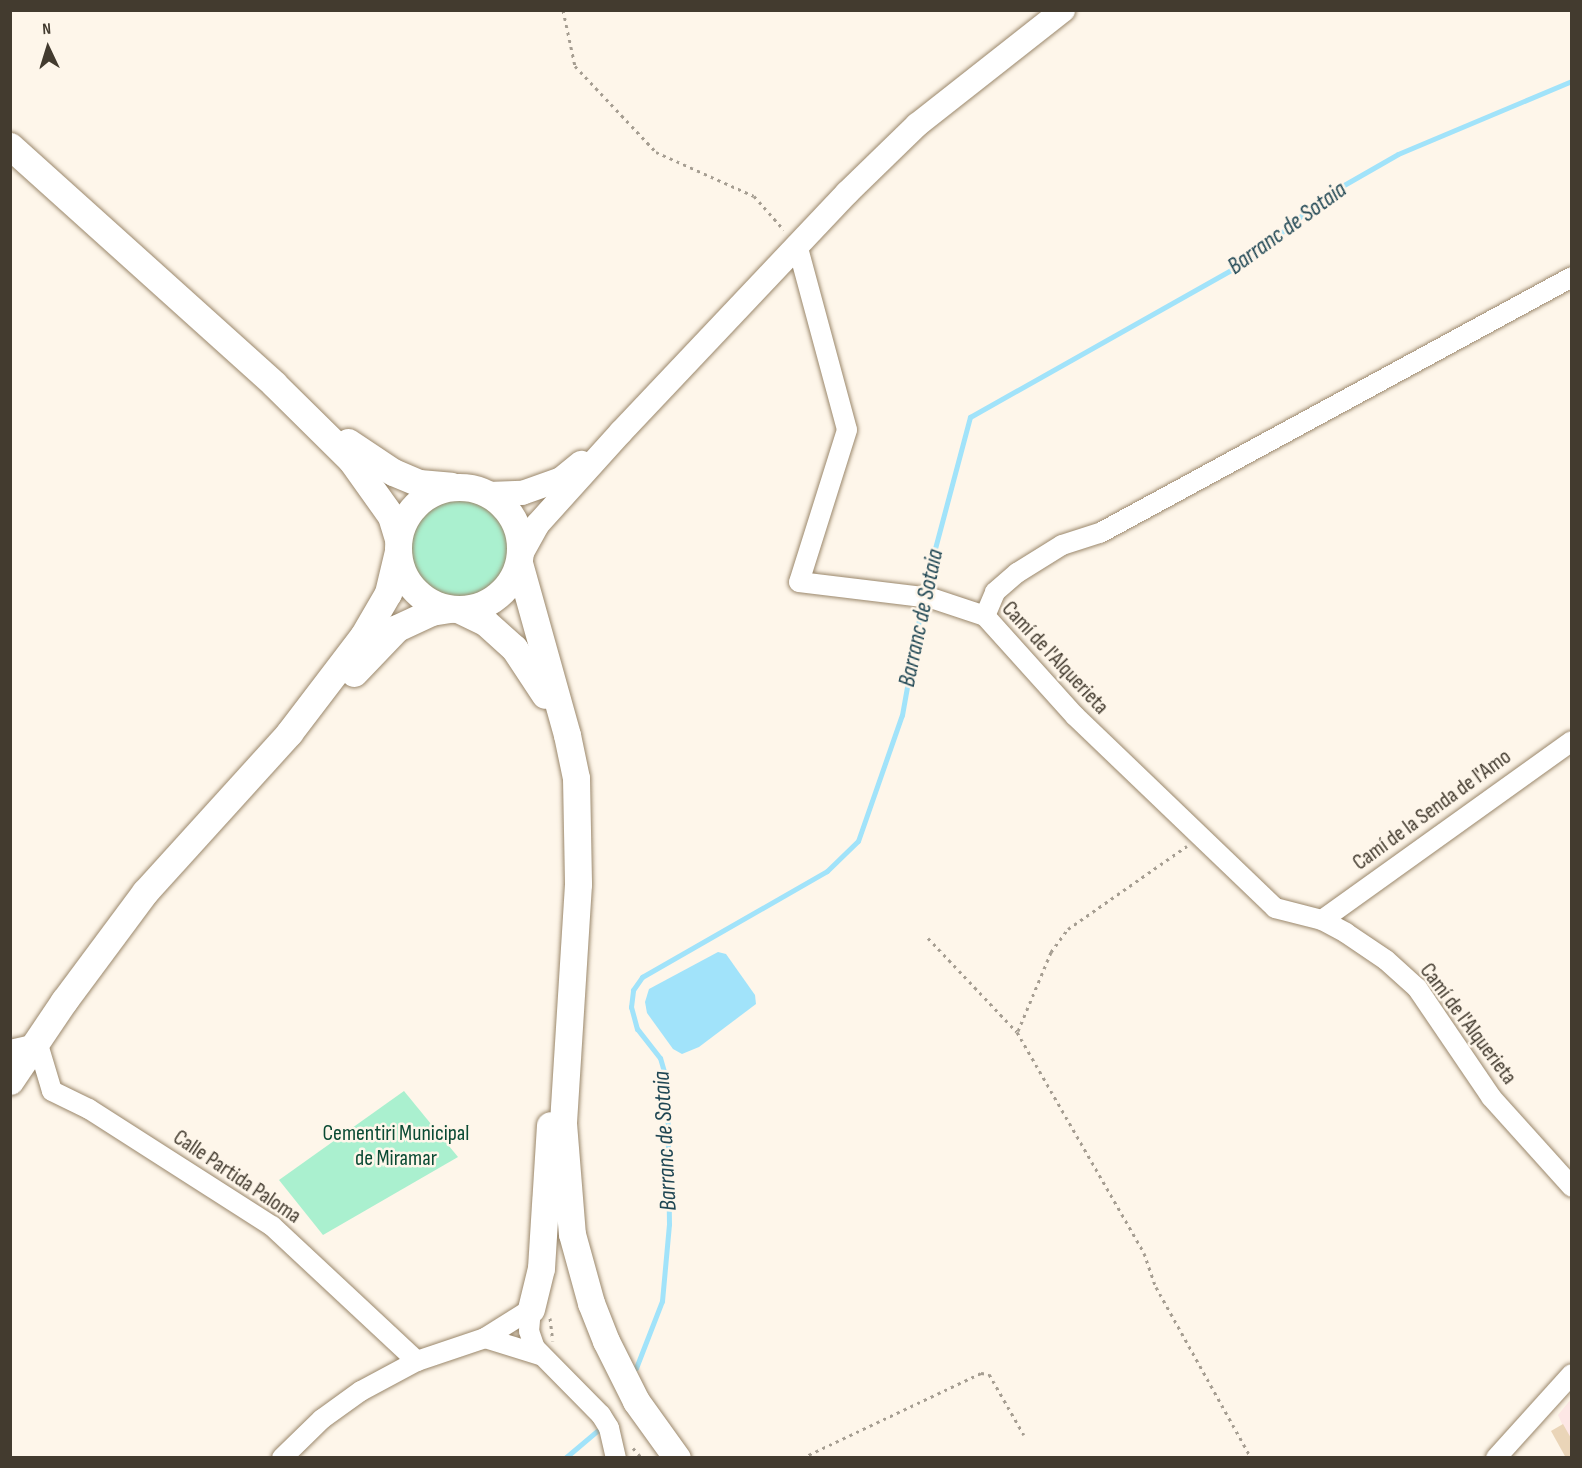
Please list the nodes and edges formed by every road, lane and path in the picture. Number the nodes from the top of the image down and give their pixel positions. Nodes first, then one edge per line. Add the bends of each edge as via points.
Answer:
1 (563, 10) edge
2 (1063, 10) edge
3 (10, 146) edge
4 (798, 248) junction
5 (1572, 277) edge
6 (274, 384) junction
7 (621, 432) junction
8 (455, 487) junction
9 (489, 494) junction
10 (398, 545) junction
11 (519, 560) junction
12 (454, 609) junction
13 (986, 616) junction
14 (289, 733) junction
15 (567, 735) junction
16 (1572, 741) edge
17 (1199, 834) junction
18 (1322, 920) junction
19 (928, 938) dead end
20 (1017, 1032) junction
21 (28, 1045) edge
22 (565, 1069) junction
23 (10, 1081) edge
24 (1572, 1187) edge
25 (531, 1310) junction
26 (485, 1338) junction
27 (540, 1355) junction
28 (417, 1360) junction
29 (1572, 1374) edge
30 (1024, 1435) dead end
31 (282, 1458) edge
32 (616, 1458) edge
33 (677, 1458) edge
34 (802, 1458) edge
35 (1251, 1458) edge
36 (1496, 1458) edge
37 (1565, 1458) edge
38 (1571, 1458) edge

1 - 4 path via 575,66 656,152 754,196
2 - 4 street via 917,125
3 - 6 main road
4 - 7 street
4 - 13 street, Camí de l'Alquerieta via 847,430 799,582 922,597
5 - 13 street via 1100,533 1062,545 995,592
6 - 8 main road via 393,472 419,483
6 - 10 main road via 351,460 391,516
7 - 9 street via 561,479 522,493
7 - 11 street via 537,525
8 - 9 main road
8 - 10 main road via 434,492 416,503
9 - 11 main road via 508,511 519,536
10 - 12 main road via 407,581 427,600
10 - 14 main road via 388,593 377,613
11 - 12 main road via 509,584 492,600
11 - 15 main road
12 - 14 main road via 431,612 397,628 339,689
12 - 15 main road via 485,622 514,648
13 - 17 street, Camí de l'Alquerieta via 1075,716
14 - 21 main road via 145,892
15 - 22 main road via 579,820
16 - 18 street, Camí de la Senda de l'Amo
17 - 18 street, Camí de l'Alquerieta via 1275,908
17 - 20 path via 1166,864 1068,928 1051,952
18 - 24 street, Camí de l'Alquerieta via 1369,947 1417,988 1491,1097
19 - 20 path
20 - 35 path via 1144,1254 1156,1287
21 - 23 main road
21 - 28 street, Calle Partida Paloma via 52,1091 89,1109 272,1226
22 - 25 main road via 554,1098 546,1154 541,1268
22 - 33 main road via 565,1176 581,1270 602,1331 628,1385
25 - 26 street
25 - 27 street via 529,1331
26 - 27 street
26 - 28 street
27 - 32 street via 601,1415 609,1428
28 - 31 street via 341,1405
29 - 36 street
30 - 34 path via 989,1374 981,1373
37 - 38 path

